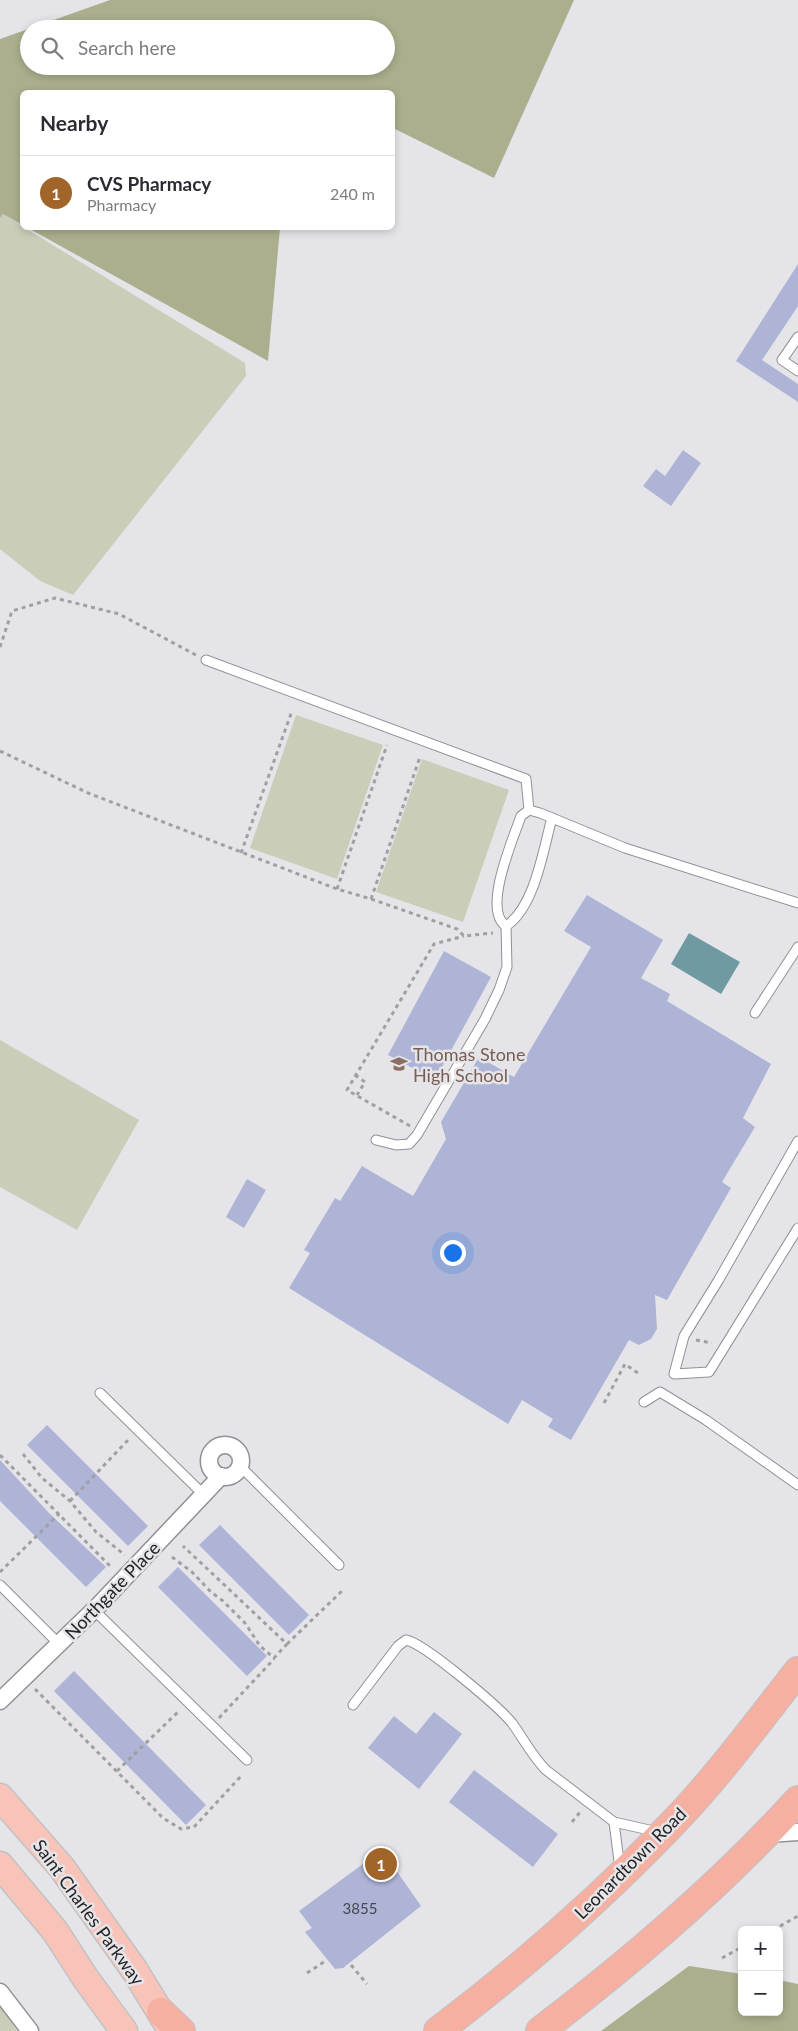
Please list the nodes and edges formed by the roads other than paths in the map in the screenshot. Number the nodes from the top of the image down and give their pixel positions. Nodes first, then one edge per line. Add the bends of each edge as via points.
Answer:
1 (798, 337) edge
2 (798, 371) edge
3 (206, 660) road end
4 (529, 810) junction
5 (552, 818) junction
6 (798, 903) edge
7 (506, 926) junction
8 (798, 947) edge
9 (755, 1014) dead end
10 (376, 1140) dead end
11 (798, 1140) edge
12 (798, 1228) edge
13 (100, 1393) dead end
14 (644, 1402) dead end
15 (240, 1466) junction
16 (220, 1476) junction
17 (798, 1485) edge
18 (204, 1495) junction
19 (339, 1565) dead end
20 (0, 1585) edge
21 (94, 1610) junction
22 (59, 1644) junction
23 (798, 1671) edge
24 (0, 1701) edge
25 (353, 1704) dead end
26 (247, 1760) dead end
27 (0, 1797) edge
28 (798, 1800) edge
29 (614, 1822) junction
30 (798, 1832) edge
31 (663, 1834) junction
32 (768, 1834) junction
33 (0, 1865) edge
34 (621, 1875) junction
35 (0, 1992) edge
36 (166, 2021) edge
37 (30, 2031) edge
38 (124, 2031) edge
39 (181, 2031) edge
40 (438, 2031) edge
41 (540, 2031) edge

1 - 2 lane via 782,360
3 - 4 lane via 526,779
4 - 5 lane
4 - 7 lane via 520,816 496,896 498,915
5 - 6 lane via 626,848
5 - 7 lane via 529,895 519,915
7 - 10 lane via 507,968 499,990 485,1020 417,1135 409,1144 396,1146
8 - 9 lane
11 - 12 lane via 684,1336 674,1374 709,1372
13 - 18 lane
14 - 17 lane via 660,1392
15 - 16 street via 233,1474
15 - 16 street via 238,1452 231,1445 220,1445 212,1451 209,1461 213,1471
15 - 19 lane
16 - 18 street, Northgate Place
18 - 21 street, Northgate Place
20 - 22 lane
21 - 22 street, Northgate Place
21 - 26 lane
22 - 24 street, Northgate Place
23 - 31 highway, Leonardtown Road
25 - 29 lane via 398,1646 406,1640 412,1641 473,1687 510,1721 536,1761 546,1770
27 - 36 main road, Saint Charles Parkway via 62,1868
28 - 32 highway
29 - 31 lane
29 - 34 lane
30 - 32 street
31 - 34 highway, Leonardtown Road
32 - 41 highway via 672,1922
33 - 38 main road via 56,1931
34 - 40 highway, Leonardtown Road via 516,1971
35 - 37 street
36 - 39 highway

